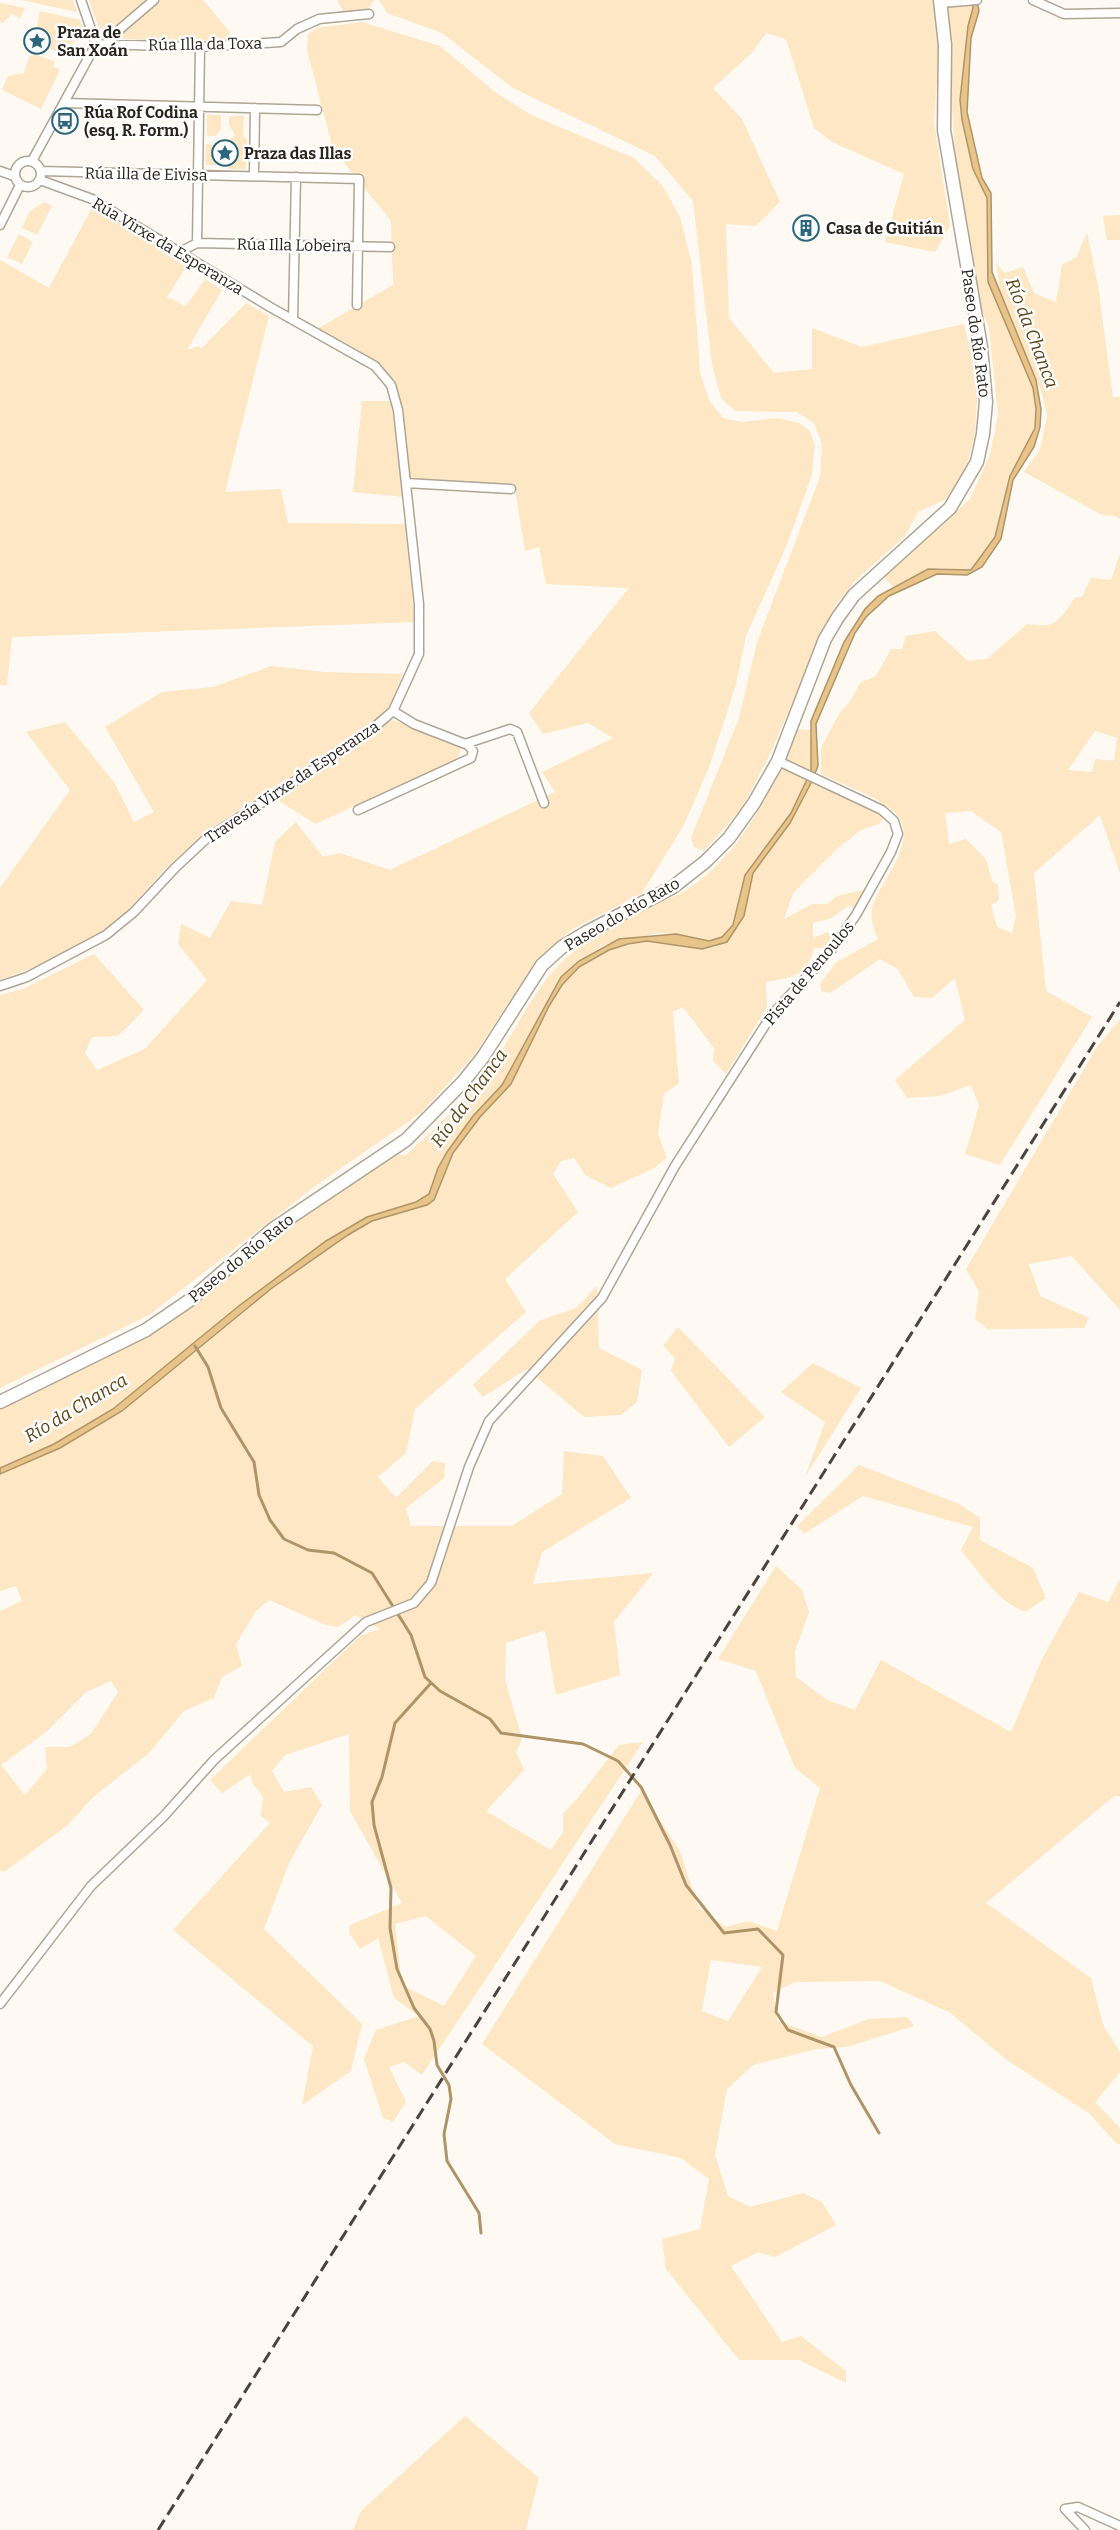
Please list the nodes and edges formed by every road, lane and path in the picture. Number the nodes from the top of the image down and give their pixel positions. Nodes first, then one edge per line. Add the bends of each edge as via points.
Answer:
1 (81, 0) edge
2 (154, 0) edge
3 (977, 0) edge
4 (1033, 0) edge
5 (954, 1) edge
6 (940, 2) edge
7 (1049, 4) edge
8 (369, 14) dead end
9 (1120, 14) edge
10 (96, 44) junction
11 (106, 45) junction
12 (200, 46) junction
13 (65, 103) junction
14 (200, 106) junction
15 (255, 108) junction
16 (317, 110) dead end
17 (32, 161) junction
18 (0, 171) edge
19 (254, 175) junction
20 (14, 176) junction
21 (40, 176) junction
22 (197, 176) junction
23 (296, 177) junction
24 (20, 185) junction
25 (0, 225) edge
26 (197, 243) junction
27 (296, 244) junction
28 (357, 246) junction
29 (390, 247) dead end
30 (180, 252) junction
31 (357, 305) dead end
32 (293, 320) junction
33 (406, 483) junction
34 (511, 489) dead end
35 (393, 711) junction
36 (465, 744) junction
37 (782, 763) junction
38 (544, 803) dead end
39 (358, 810) dead end
40 (0, 986) edge
41 (0, 1402) edge
42 (0, 2004) edge
43 (1120, 2526) edge
44 (1085, 2530) edge

1 - 10 street
2 - 11 street, Rúa Illa da Toxa
3 - 5 street
4 - 7 street
5 - 6 street
6 - 37 street, Paseo do Río Rato via 945,45 944,130 981,347 986,402 983,434 977,462 950,508 854,595 838,617 825,639
7 - 9 street via 1064,14
8 - 12 street, Rúa Illa da Toxa via 319,19 281,42
10 - 11 street, Rúa Illa da Toxa
10 - 13 street
11 - 12 street, Rúa Illa da Toxa
12 - 14 street
13 - 14 street
13 - 17 street
14 - 15 street
14 - 22 street
15 - 16 street
15 - 19 street
17 - 20 street via 19,164
17 - 21 street
18 - 20 street
19 - 22 street, Rúa illa de Eivisa
19 - 23 street, Rúa illa de Eivisa
20 - 24 street
21 - 22 street, Rúa illa de Eivisa
21 - 24 street via 31,187
21 - 30 street, Rúa Virxe da Esperanza via 92,199
22 - 26 street
23 - 27 street
23 - 28 street, Rúa illa de Eivisa via 359,179
24 - 25 street
26 - 27 street, Rúa Illa Lobeira
26 - 30 street
27 - 28 street, Rúa Illa Lobeira
27 - 32 street
28 - 29 street, Rúa Illa Lobeira
28 - 31 street
30 - 32 street, Rúa Virxe da Esperanza
32 - 33 street, Travesía Virxe da Esperanza via 375,366 391,385 398,410
33 - 34 street
33 - 35 street, Travesía Virxe da Esperanza via 419,604 419,654
35 - 36 street via 414,724
35 - 40 street, Travesía Virxe da Esperanza via 364,736 206,839 106,935 27,977
36 - 38 street via 510,729 517,732
36 - 39 street via 473,751 471,758
37 - 41 street, Paseo do Río Rato via 729,838 705,862 673,887 562,947 543,965 483,1057 406,1140 273,1229 190,1300 146,1330
37 - 42 street, Pista de Penoulos via 882,810 894,820 897,834 891,852 856,915 826,956 771,1016 675,1166 602,1298 489,1421 431,1583 414,1603 366,1622 214,1760 91,1886
43 - 44 street via 1078,2508 1065,2509

